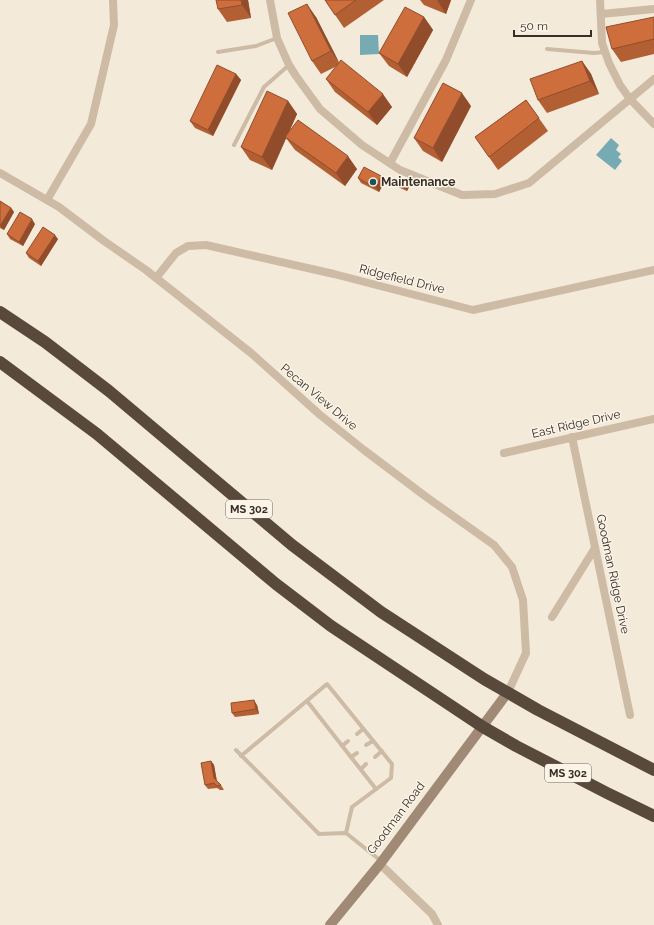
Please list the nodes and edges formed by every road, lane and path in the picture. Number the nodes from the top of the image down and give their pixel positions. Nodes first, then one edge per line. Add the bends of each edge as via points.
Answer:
1 (113, 0) edge
2 (471, 0) edge
3 (600, 0) edge
4 (272, 1) edge
5 (654, 9) edge
6 (601, 14) junction
7 (278, 38) junction
8 (547, 49) dead end
9 (218, 52) dead end
10 (605, 52) junction
11 (289, 64) junction
12 (654, 79) edge
13 (630, 99) junction
14 (654, 124) edge
15 (234, 145) dead end
16 (390, 163) junction
17 (0, 173) edge
18 (47, 200) junction
19 (654, 270) edge
20 (156, 278) junction
21 (0, 312) edge
22 (0, 362) edge
23 (654, 419) edge
24 (572, 437) junction
25 (504, 453) dead end
26 (595, 548) junction
27 (552, 617) dead end
28 (508, 692) junction
29 (307, 701) junction
30 (630, 715) dead end
31 (483, 727) junction
32 (363, 728) junction
33 (357, 734) dead end
34 (348, 741) dead end
35 (373, 741) junction
36 (366, 745) dead end
37 (342, 746) junction
38 (236, 750) dead end
39 (382, 752) junction
40 (357, 753) dead end
41 (241, 756) junction
42 (351, 757) junction
43 (375, 757) dead end
44 (366, 764) dead end
45 (361, 769) junction
46 (654, 770) edge
47 (376, 789) junction
48 (654, 816) edge
49 (346, 833) junction
50 (381, 863) junction
51 (330, 925) edge
52 (438, 925) edge

1 - 18 street via 114,25 91,124
2 - 16 street via 446,60
3 - 6 street
4 - 7 street
5 - 6 street
6 - 10 street via 602,43
7 - 9 lane via 256,46
7 - 11 street
8 - 10 lane
10 - 13 street via 620,85
11 - 15 lane via 264,86
11 - 16 street via 320,109 362,145
12 - 13 street
13 - 14 street
13 - 16 street via 529,183 496,194 462,195 400,170
17 - 18 street, Pecan View Drive
18 - 20 street, Pecan View Drive via 59,206
19 - 20 street, Ridgefield Drive via 473,310 334,274 206,245 188,246 176,253
20 - 28 street, Pecan View Drive via 251,353 325,419 494,545 512,567 523,600 526,653
21 - 28 highway, MS 302 via 45,342 109,391 330,574 425,642 484,680
22 - 31 highway, MS 302 via 97,434 276,584 331,626
23 - 24 street, East Ridge Drive
24 - 25 street, East Ridge Drive
24 - 26 street, Goodman Ridge Drive
26 - 27 street
26 - 30 street, Goodman Ridge Drive
28 - 31 main road, Goodman Road
28 - 46 highway, MS 302
29 - 32 lane via 327,684
29 - 37 lane
29 - 41 lane
31 - 48 highway, MS 302
31 - 50 main road, Goodman Road
32 - 33 lane
32 - 35 lane
34 - 37 lane
35 - 36 lane
35 - 39 lane
37 - 42 lane
38 - 41 lane
39 - 43 lane
39 - 47 lane via 392,764 391,778
40 - 42 lane
41 - 49 lane via 319,834
42 - 45 lane
44 - 45 lane
45 - 47 lane
47 - 49 lane via 352,807
49 - 50 lane
50 - 51 main road, Goodman Road
50 - 52 street via 432,914

